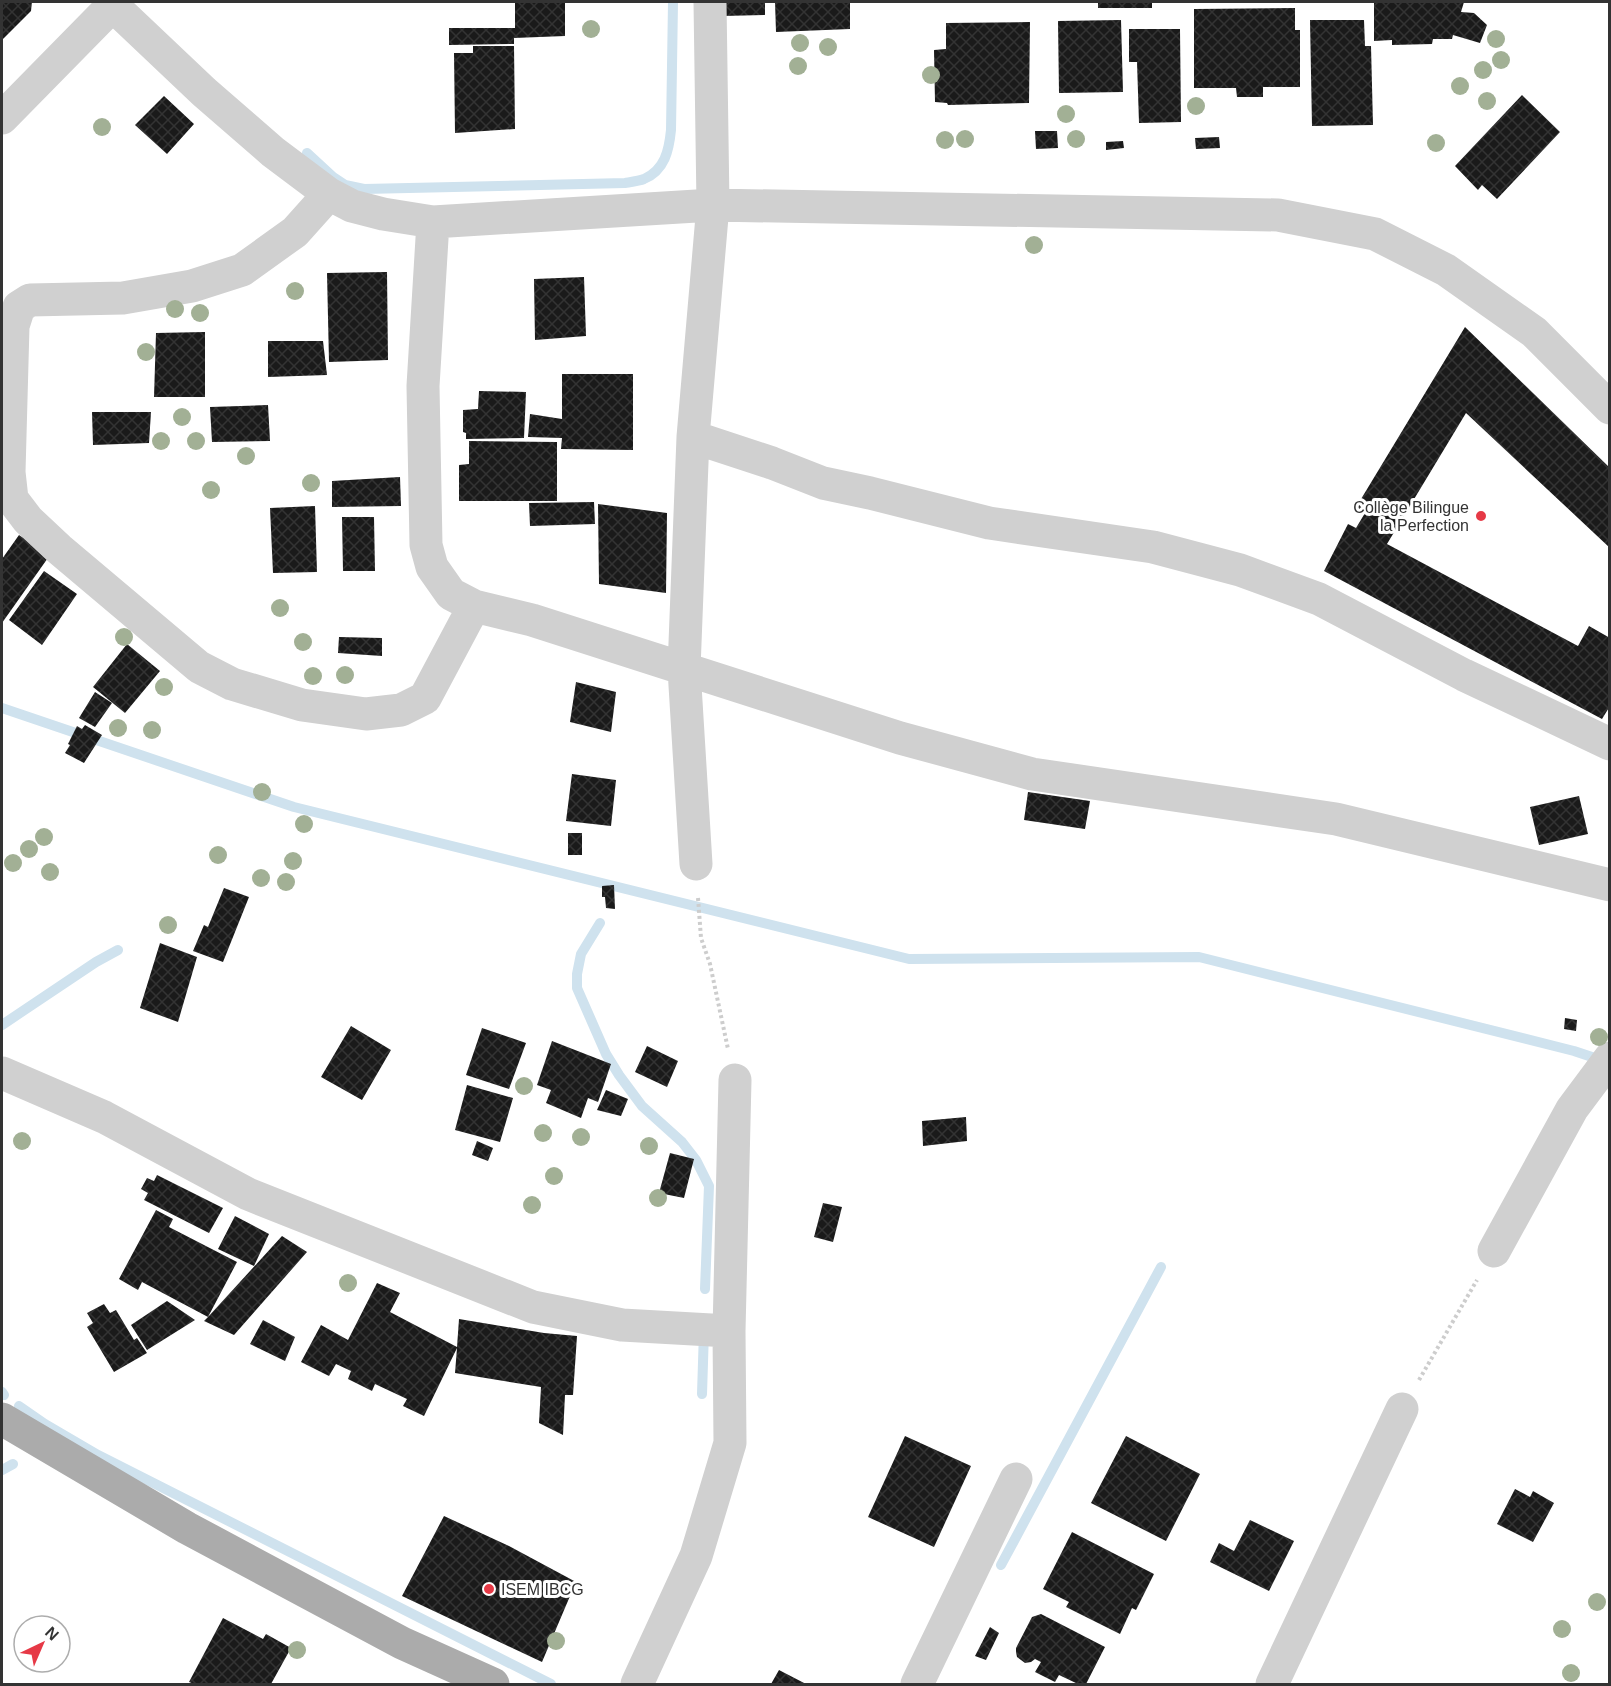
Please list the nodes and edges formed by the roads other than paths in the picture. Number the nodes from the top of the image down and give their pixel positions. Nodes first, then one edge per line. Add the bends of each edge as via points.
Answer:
1 (711, 2) edge
2 (111, 3) edge
3 (2, 118) edge
4 (329, 194) junction
5 (713, 205) junction
6 (433, 222) junction
7 (10, 306) edge
8 (1610, 408) edge
9 (693, 437) junction
10 (474, 606) junction
11 (684, 669) junction
12 (1610, 744) edge
13 (696, 864) road end
14 (1610, 885) edge
15 (1610, 1058) edge
16 (2, 1073) edge
17 (735, 1080) road end
18 (1494, 1251) road end
19 (729, 1331) junction
20 (1402, 1409) road end
21 (2, 1419) edge
22 (1016, 1479) dead end
23 (493, 1684) edge
24 (637, 1684) edge
25 (917, 1684) edge
26 (1272, 1684) edge

1 - 5 street
2 - 3 street
2 - 4 street via 273,152
4 - 6 street via 352,206
4 - 7 street via 295,232 242,270 192,286 123,298 30,300
5 - 6 street
5 - 8 street via 1278,215 1375,234 1446,270 1534,332
5 - 9 street
6 - 10 street via 423,386 426,545 432,567 451,594
7 - 10 street via 12,499 59,549 200,667 232,684 302,705 366,714 401,710 425,698
9 - 11 street
9 - 12 street via 823,483 989,523 1153,547 1240,570 1319,599 1464,675
10 - 11 street via 532,620
11 - 13 street
11 - 14 street via 900,738 1032,774 1336,819
15 - 18 street via 1572,1108
16 - 19 street via 104,1117 248,1194 533,1306 622,1325
17 - 19 street
19 - 24 street via 730,1443 696,1556
20 - 26 street
21 - 23 main road via 187,1528 402,1643
22 - 25 street

